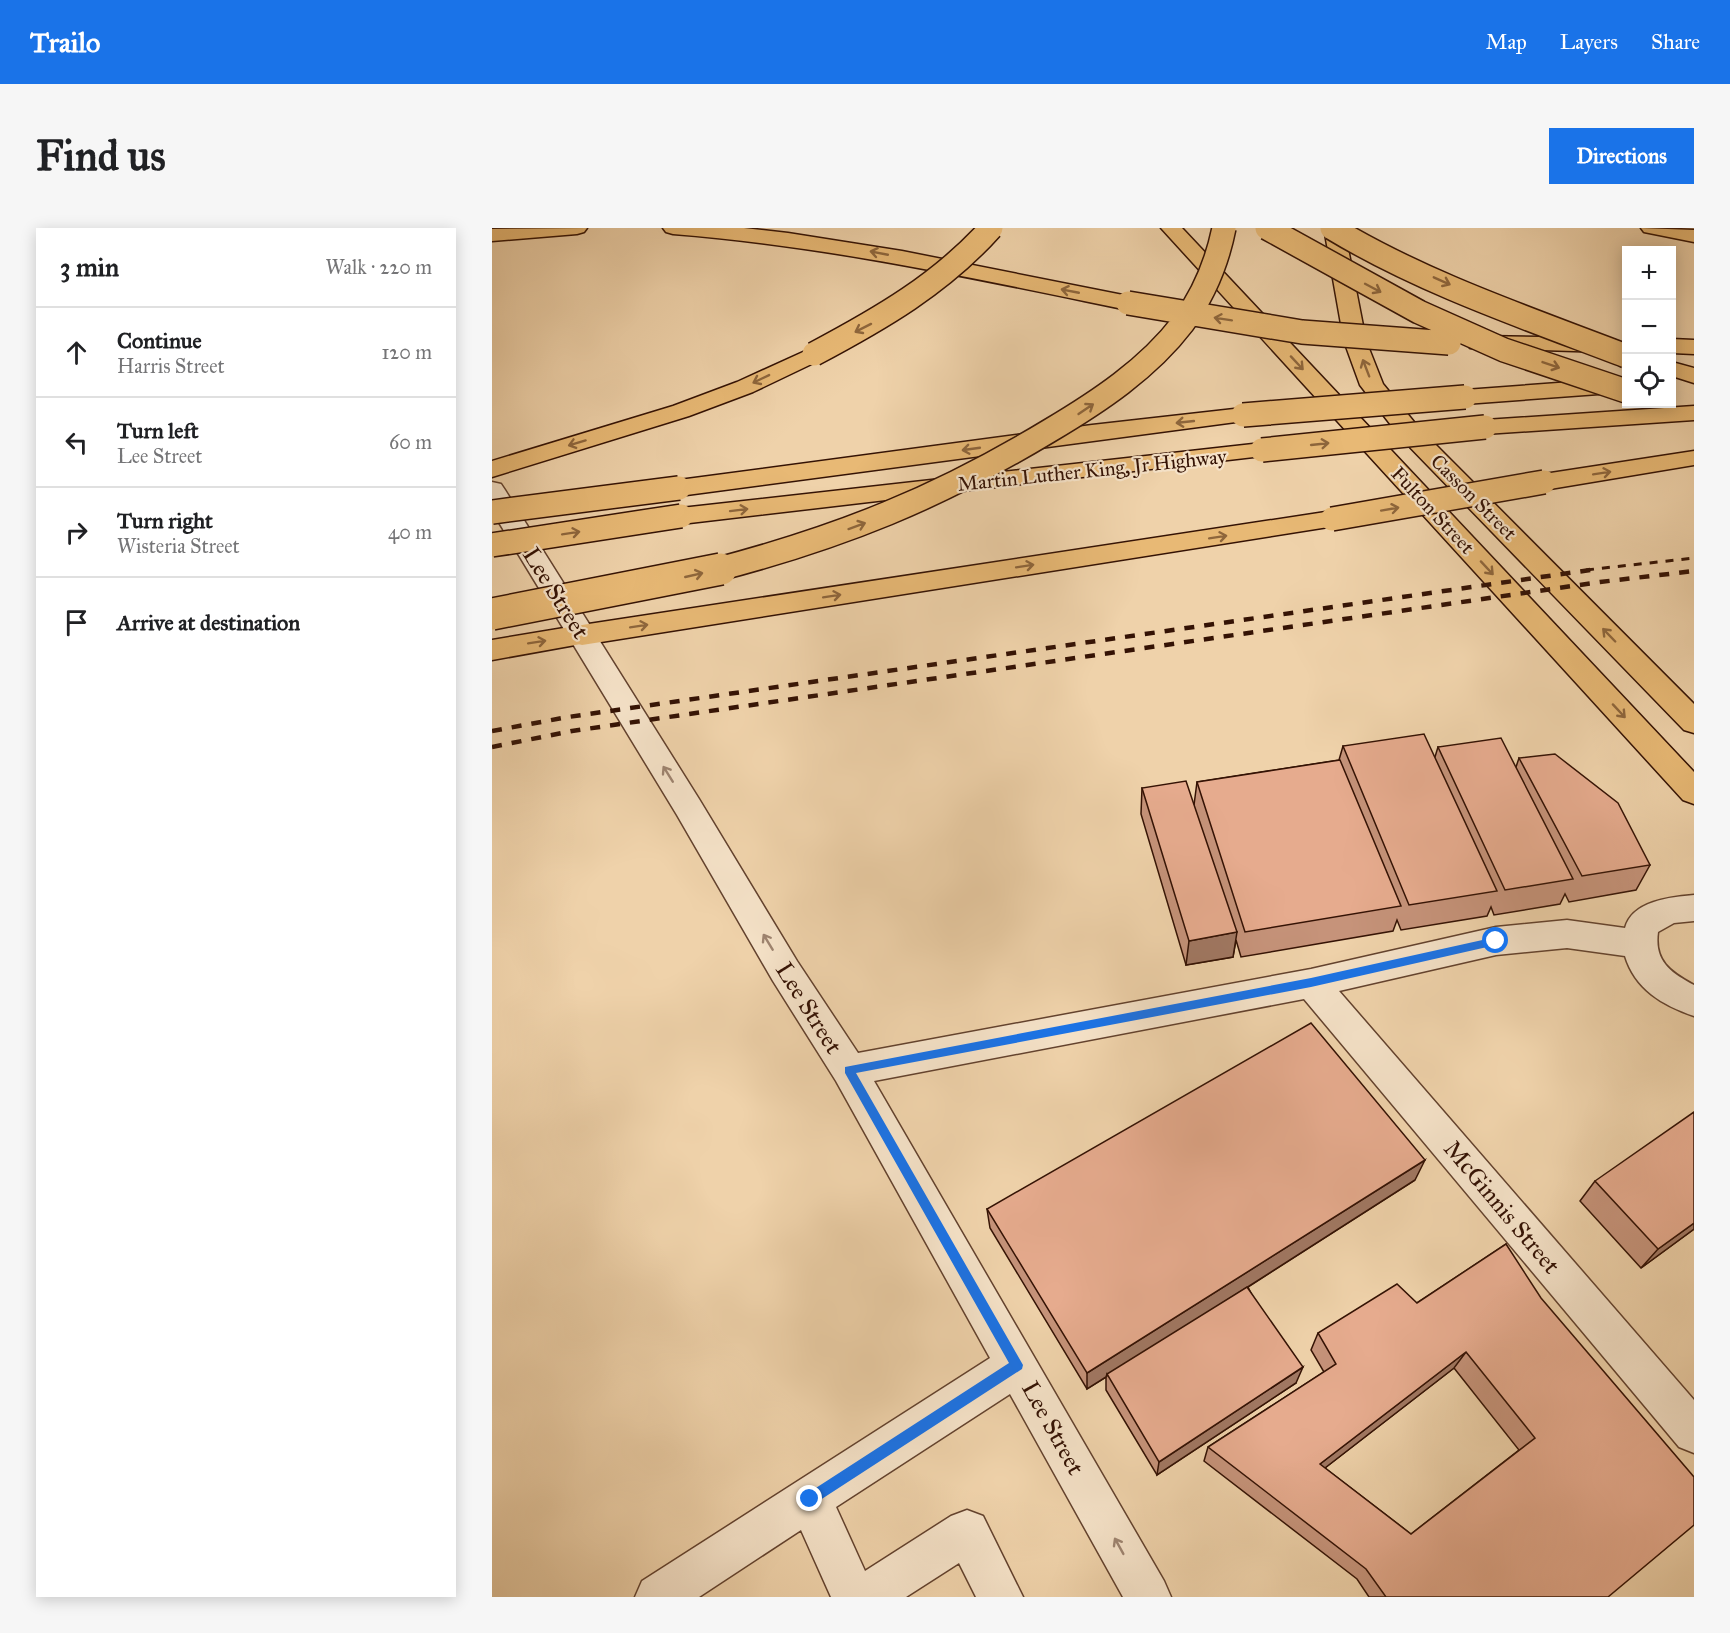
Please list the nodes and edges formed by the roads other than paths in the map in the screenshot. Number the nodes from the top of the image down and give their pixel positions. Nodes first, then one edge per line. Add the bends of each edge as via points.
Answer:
1 (577, 228) edge
2 (673, 228) edge
3 (991, 228) edge
4 (1171, 228) edge
5 (1224, 228) edge
6 (1267, 228) edge
7 (1333, 228) edge
8 (1651, 228) edge
9 (492, 235) edge
10 (1694, 236) edge
11 (1622, 346) edge
12 (1676, 346) edge
13 (1694, 347) edge
14 (1622, 354) edge
15 (1676, 371) edge
16 (1694, 378) edge
17 (1676, 381) edge
18 (1622, 385) edge
19 (1622, 390) edge
20 (1676, 405) edge
21 (1694, 411) edge
22 (1694, 458) edge
23 (492, 469) edge
24 (492, 490) edge
25 (492, 512) edge
26 (492, 545) edge
27 (492, 615) edge
28 (582, 635) junction
29 (492, 650) edge
30 (1694, 722) edge
31 (1694, 792) edge
32 (1694, 908) edge
33 (1638, 944) junction
34 (1311, 983) junction
35 (1694, 1001) edge
36 (849, 1070) junction
37 (1017, 1365) junction
38 (1694, 1431) edge
39 (810, 1499) junction
40 (658, 1597) edge
41 (854, 1597) edge
42 (865, 1597) edge
43 (1000, 1597) edge
44 (1148, 1597) edge

1 - 9 main road
11 -> 2 main road, bridge via 1449,343 1302,332 1128,303 858,249
3 -> 23 main road, bridge via 925,290 885,316 745,387 681,411
4 -> 31 main road, Fulton Street
27 -> 5 main road, bridge via 695,575 782,552 928,498 997,462 1088,408 1151,356 1197,300 1212,272
6 -> 19 main road, bridge via 1419,312 1504,350
7 -> 14 main road, bridge via 1362,246 1498,308
30 -> 7 main road, Casson Street via 1410,433 1372,385 1355,341
8 - 10 main road
12 - 13 main road
15 - 16 main road
16 - 17 main road
18 -> 25 main road, Martin Luther King, Jr Highway, bridge via 1092,432
20 - 21 main road
26 -> 21 main road, Martin Luther King, Jr Highway, bridge via 681,516 1262,450
28 -> 22 main road, bridge via 1332,519
24 - 28 street, Lee Street
29 -> 28 main road
36 -> 28 street, Lee Street
32 - 33 street via 1668,909 1642,925
33 - 34 street via 1568,934 1496,941
33 - 35 street via 1642,963 1661,984
34 - 36 street
34 - 38 street, McGinnis Street
36 - 37 street, Lee Street
37 - 39 street
44 -> 37 street, Lee Street
39 - 40 street
39 - 41 street
42 - 43 street via 967,1532

